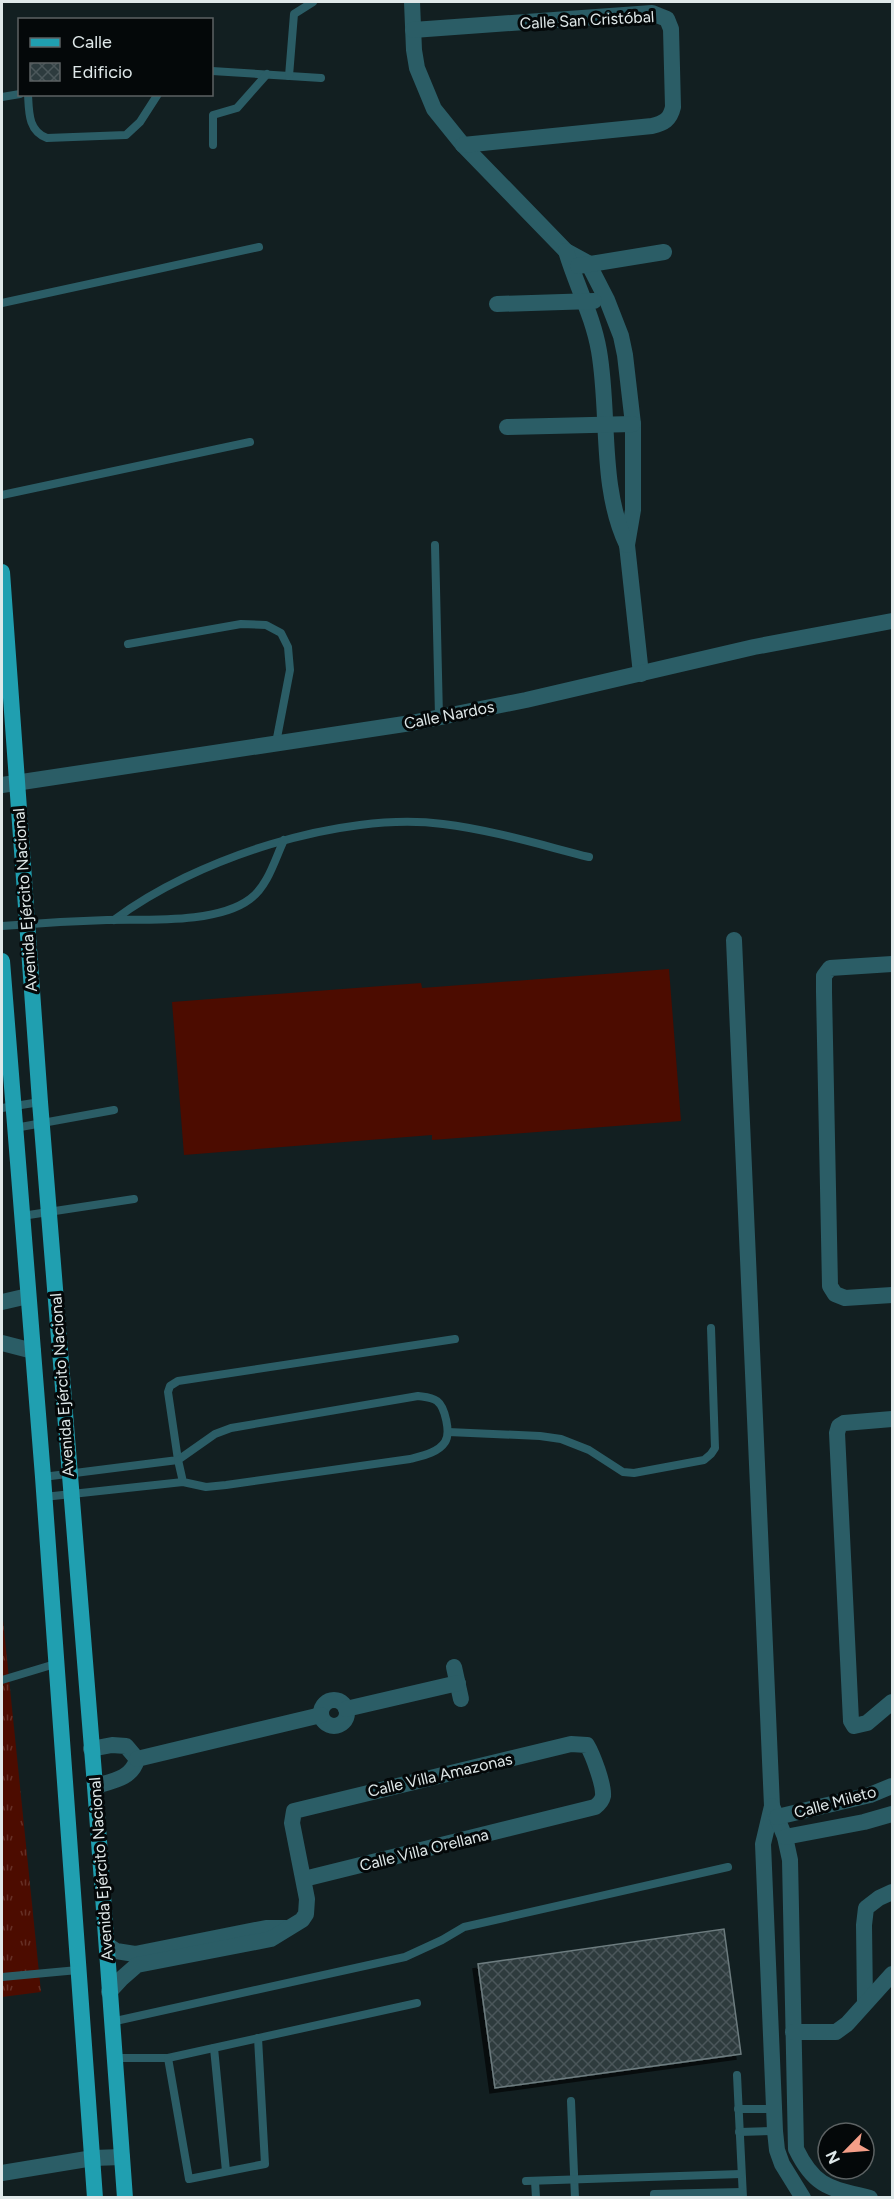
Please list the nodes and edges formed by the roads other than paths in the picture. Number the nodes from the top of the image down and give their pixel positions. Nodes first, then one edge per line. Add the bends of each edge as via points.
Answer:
1 (313, 2) edge
2 (412, 2) edge
3 (413, 30) junction
4 (213, 71) edge
5 (267, 74) junction
6 (289, 76) junction
7 (321, 78) dead end
8 (18, 94) edge
9 (28, 96) edge
10 (157, 96) edge
11 (2, 97) edge
12 (463, 145) junction
13 (213, 146) dead end
14 (259, 247) dead end
15 (566, 251) junction
16 (664, 252) dead end
17 (588, 263) junction
18 (571, 268) junction
19 (607, 300) junction
20 (585, 302) junction
21 (2, 303) edge
22 (497, 304) dead end
23 (606, 424) junction
24 (633, 424) junction
25 (507, 427) dead end
26 (250, 442) dead end
27 (2, 495) edge
28 (435, 545) dead end
29 (627, 545) junction
30 (2, 572) edge
31 (892, 621) edge
32 (128, 644) dead end
33 (4, 656) edge
34 (640, 675) junction
35 (439, 717) junction
36 (276, 743) junction
37 (9, 784) edge
38 (284, 840) junction
39 (589, 857) dead end
40 (114, 920) junction
41 (27, 924) junction
42 (2, 926) edge
43 (734, 940) dead end
44 (2, 961) edge
45 (892, 964) edge
46 (40, 1102) junction
47 (7, 1107) edge
48 (114, 1110) dead end
49 (42, 1124) junction
50 (15, 1128) junction
51 (134, 1198) dead end
52 (49, 1212) junction
53 (22, 1216) junction
54 (892, 1294) edge
55 (28, 1296) junction
56 (2, 1302) edge
57 (711, 1328) dead end
58 (455, 1339) dead end
59 (2, 1343) edge
60 (33, 1351) junction
61 (892, 1419) edge
62 (448, 1431) junction
63 (178, 1460) junction
64 (69, 1474) junction
65 (43, 1477) junction
66 (183, 1482) junction
67 (71, 1494) junction
68 (44, 1497) junction
69 (55, 1664) junction
70 (2, 1680) edge
71 (461, 1699) dead end
72 (892, 1702) edge
73 (587, 1745) joint
74 (92, 1749) junction
75 (137, 1759) junction
76 (95, 1786) junction
77 (892, 1786) edge
78 (775, 1812) junction
79 (892, 1814) edge
80 (785, 1837) junction
81 (728, 1867) dead end
82 (304, 1879) junction
83 (892, 1893) edge
84 (107, 1945) junction
85 (136, 1960) junction
86 (78, 1970) junction
87 (892, 1974) edge
88 (2, 1977) edge
89 (110, 1992) junction
90 (417, 2003) dead end
91 (865, 2003) junction
92 (111, 2022) junction
93 (793, 2032) junction
94 (258, 2038) junction
95 (214, 2048) junction
96 (114, 2058) junction
97 (168, 2058) junction
98 (737, 2075) dead end
99 (571, 2101) dead end
100 (738, 2109) junction
101 (774, 2109) junction
102 (775, 2131) junction
103 (739, 2132) junction
104 (122, 2157) junction
105 (93, 2158) junction
106 (226, 2172) junction
107 (2, 2173) edge
108 (741, 2174) junction
109 (653, 2177) junction
110 (573, 2180) junction
111 (742, 2195) edge
112 (654, 2196) edge
113 (124, 2197) edge
114 (95, 2198) edge
115 (536, 2198) edge
116 (575, 2198) edge
117 (803, 2198) edge
118 (870, 2198) edge

1 - 6 lane via 294,14
2 - 3 street
3 - 12 street via 415,59 424,89
3 - 12 street, Calle San Cristóbal via 652,13 668,19 673,107 671,116 663,123
4 - 5 lane
5 - 6 lane
5 - 13 lane via 237,108 213,115
6 - 7 lane
8 - 11 lane
9 - 10 lane via 30,123 38,135 46,138 126,135
12 - 15 street
14 - 21 lane
15 - 17 street
15 - 18 street
16 - 17 street
17 - 18 street
17 - 19 street
18 - 20 street
19 - 20 street
19 - 24 street via 625,355
20 - 22 street
20 - 23 street via 604,381
23 - 24 street
23 - 25 street
23 - 29 street via 614,513
24 - 29 street via 633,510
26 - 27 lane
28 - 35 lane
29 - 34 street
30 - 33 main road, Avenida Ejército Nacional
31 - 34 street, Calle Nardos via 754,647
32 - 36 lane via 241,624 266,625 281,633 288,647 290,670
33 - 37 main road, Avenida Ejército Nacional
34 - 35 street, Calle Nardos
35 - 36 street, Calle Nardos
36 - 37 street, Calle Nardos
37 - 41 main road, Avenida Ejército Nacional
38 - 39 lane via 374,824 442,824
38 - 40 lane via 190,875 152,894
38 - 40 lane via 259,890 239,906 161,921
40 - 41 lane
41 - 42 lane
41 - 46 main road, Avenida Ejército Nacional
43 - 78 street
44 - 47 main road, Avenida Ejército Nacional
45 - 54 street via 830,968 824,976 830,1286 835,1294 845,1298
46 - 47 lane
46 - 49 main road, Avenida Ejército Nacional
47 - 50 main road, Avenida Ejército Nacional
48 - 49 lane
49 - 50 lane
49 - 52 main road, Avenida Ejército Nacional
50 - 53 main road, Avenida Ejército Nacional
51 - 52 lane
52 - 53 lane
52 - 64 main road, Avenida Ejército Nacional
53 - 55 main road, Avenida Ejército Nacional
55 - 56 street
55 - 60 main road, Avenida Ejército Nacional
57 - 62 lane via 715,1448 704,1460 623,1472 589,1450 561,1439
58 - 63 lane via 178,1381 168,1392
59 - 60 street
60 - 65 main road, Avenida Ejército Nacional
61 - 72 street via 843,1423 837,1433 850,1721 860,1726
62 - 63 lane via 438,1402 418,1396 231,1428 215,1434
62 - 66 lane via 445,1442 436,1450 410,1459 226,1485
63 - 64 lane
63 - 66 lane
64 - 65 lane
64 - 67 main road, Avenida Ejército Nacional
65 - 68 main road, Avenida Ejército Nacional
66 - 67 lane
67 - 68 lane
67 - 74 main road, Avenida Ejército Nacional
68 - 69 main road, Avenida Ejército Nacional
69 - 70 lane
69 - 86 main road, Avenida Ejército Nacional
71 - 75 street via 456,1675 346,1709 345,1719 337,1726 327,1724 321,1715
73 - 82 street, Calle Villa Orellana via 603,1792 595,1807
73 - 82 street, Calle Villa Amazonas via 571,1744 294,1811 292,1823
74 - 75 street via 120,1745 130,1749
74 - 76 main road, Avenida Ejército Nacional
75 - 76 street via 123,1778
76 - 84 main road, Avenida Ejército Nacional
77 - 78 street, Calle Mileto via 861,1798
78 - 80 street
78 - 101 street via 763,1844
79 - 80 street, Calle Mileto
80 - 93 street via 790,1860
81 - 92 lane via 464,1928 405,1957
82 - 85 street via 306,1914 296,1925 271,1939 238,1940
83 - 91 street via 866,1908
84 - 85 street
84 - 89 main road, Avenida Ejército Nacional
85 - 89 street
86 - 88 lane
86 - 105 main road, Avenida Ejército Nacional
87 - 91 street
89 - 92 main road, Avenida Ejército Nacional
90 - 94 lane
91 - 93 street via 836,2032
92 - 96 main road, Avenida Ejército Nacional
93 - 118 street via 796,2149 806,2169 818,2181
94 - 95 lane
94 - 106 lane via 265,2164
95 - 97 lane
95 - 106 lane
96 - 97 lane
96 - 104 main road, Avenida Ejército Nacional
97 - 106 lane via 189,2179
98 - 100 lane
99 - 110 lane
100 - 101 lane
100 - 103 lane
101 - 102 street
102 - 103 lane
102 - 117 street via 782,2164
103 - 108 lane
104 - 105 street
104 - 113 main road, Avenida Ejército Nacional
105 - 107 street
105 - 114 main road, Avenida Ejército Nacional
108 - 109 lane
108 - 111 lane
109 - 110 lane
109 - 112 lane
110 - 115 lane via 530,2181
110 - 116 lane
111 - 112 lane

